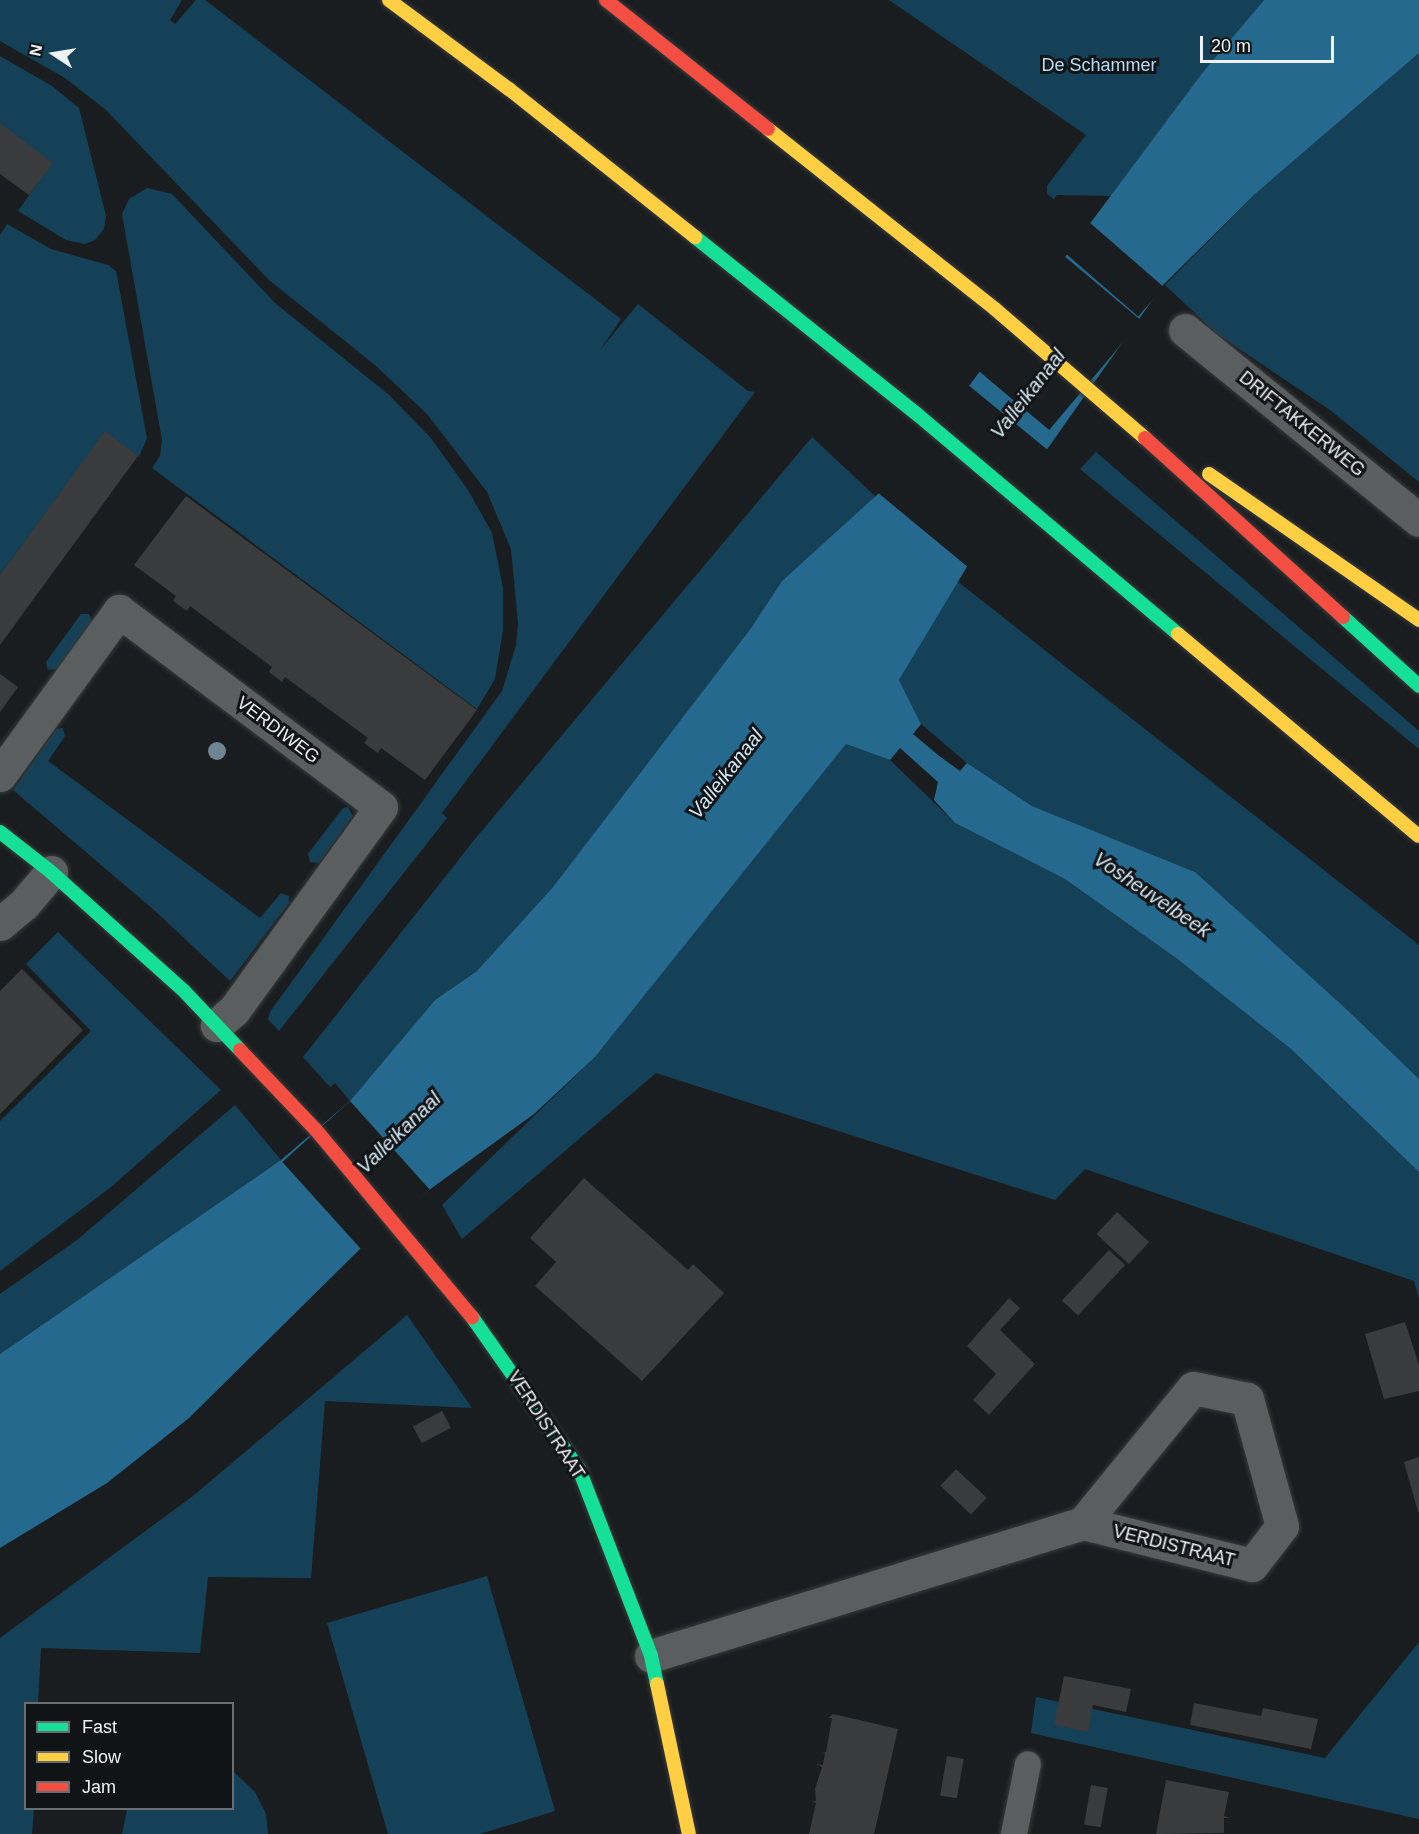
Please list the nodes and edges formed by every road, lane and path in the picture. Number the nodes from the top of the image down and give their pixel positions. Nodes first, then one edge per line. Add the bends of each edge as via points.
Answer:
1 (389, 0) edge
2 (606, 0) edge
3 (1185, 330) dead end
4 (1108, 405) junction
5 (1419, 520) edge
6 (1419, 620) edge
7 (1419, 686) edge
8 (0, 775) edge
9 (0, 832) edge
10 (1419, 836) edge
11 (51, 872) junction
12 (0, 924) edge
13 (217, 1025) junction
14 (1083, 1523) junction
15 (651, 1656) junction
16 (1028, 1764) dead end
17 (689, 1834) edge
18 (1014, 1834) edge

1 - 10 main road via 509,89 1033,508
2 - 4 main road via 995,309
3 - 5 street, DRIFTAKKERWEG
4 - 6 main road
4 - 7 main road
8 - 13 street, VERDIWEG via 119,611 381,807 234,1010
9 - 11 main road
11 - 12 street via 24,904
11 - 13 main road
13 - 15 main road, VERDISTRAAT via 394,1220 489,1338 579,1469
14 - 14 street, VERDISTRAAT via 1193,1388 1247,1399 1282,1526 1252,1565
14 - 15 street
15 - 17 main road, VERDISTRAAT
16 - 18 lane

